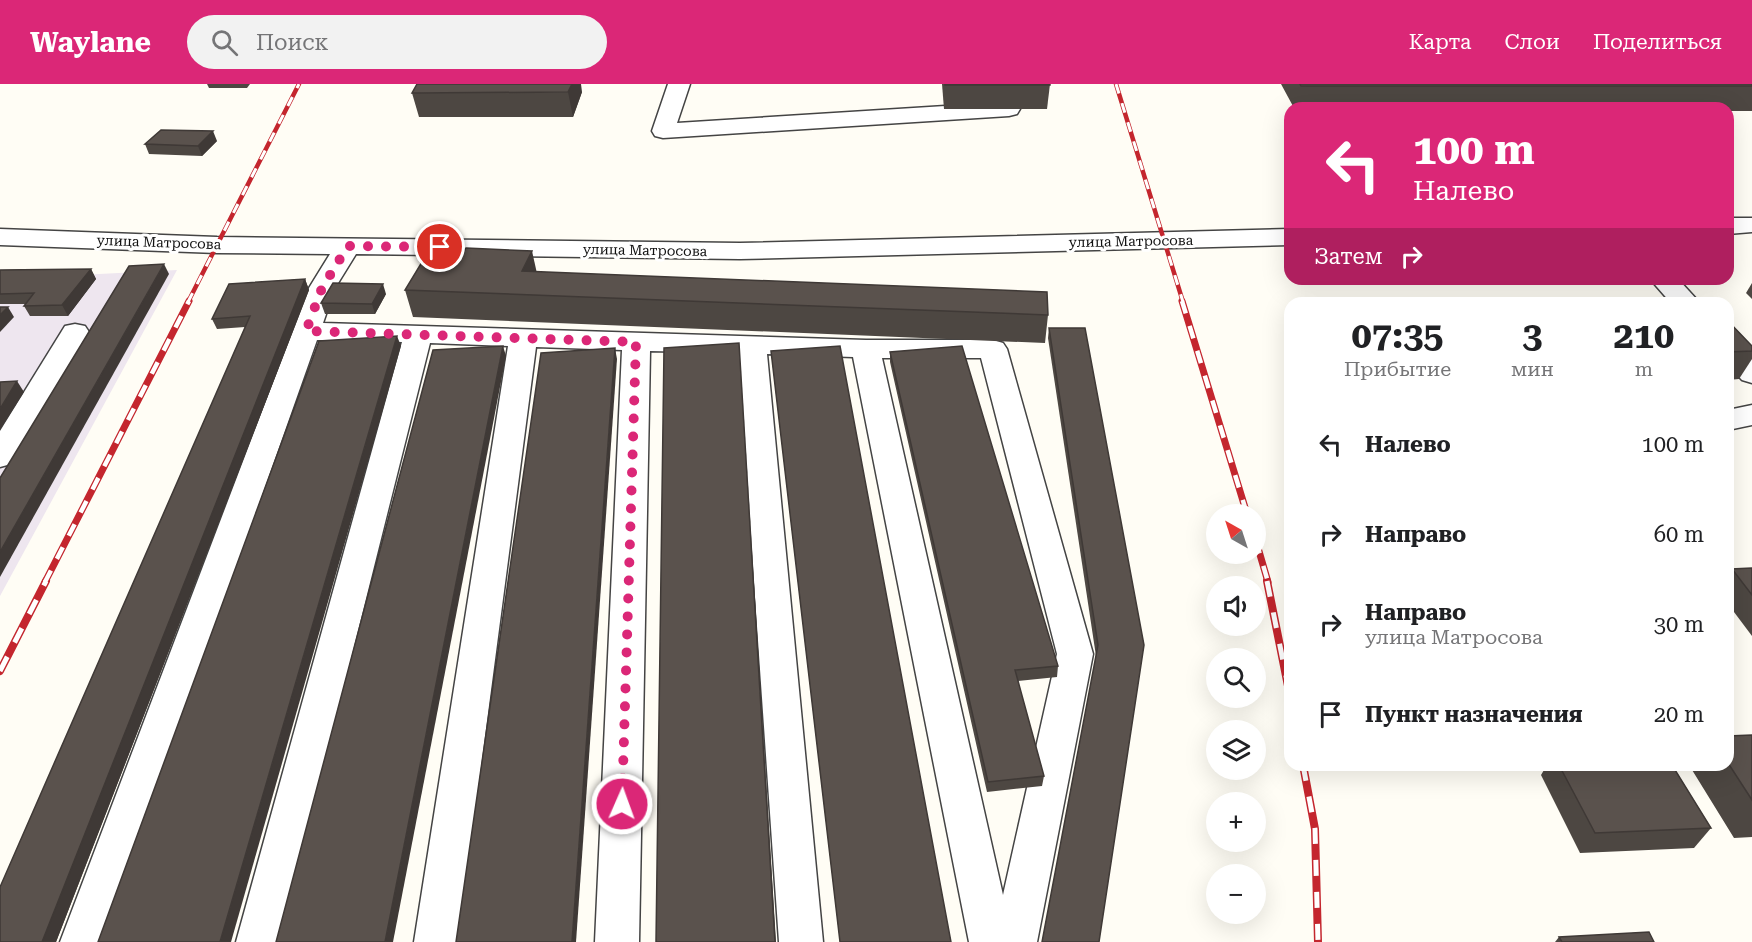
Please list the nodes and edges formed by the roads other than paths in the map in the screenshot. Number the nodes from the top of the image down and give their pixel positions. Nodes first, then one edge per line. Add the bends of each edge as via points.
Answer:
1 (679, 84) edge
2 (1009, 109) edge
3 (1752, 225) edge
4 (1734, 226) edge
5 (1284, 237) edge
6 (3, 241) edge
7 (348, 246) junction
8 (1669, 285) edge
9 (1680, 297) edge
10 (306, 331) junction
11 (75, 332) dead end
12 (418, 334) junction
13 (523, 338) junction
14 (636, 342) junction
15 (752, 346) junction
16 (866, 349) junction
17 (1734, 354) edge
18 (1752, 374) edge
19 (44, 383) junction
20 (11, 384) edge
21 (1752, 415) edge
22 (1734, 419) edge
23 (0, 457) edge
24 (82, 942) edge
25 (258, 942) edge
26 (436, 942) edge
27 (617, 942) edge
28 (801, 942) edge
29 (992, 942) edge
30 (1015, 942) edge

1 - 2 street via 663,130
3 - 4 street
5 - 7 street, улица Матросова via 740,251
6 - 7 street, улица Матросова
7 - 10 street via 322,288
8 - 9 street
10 - 12 street
10 - 24 street
11 - 19 street
12 - 13 street
12 - 25 street
13 - 14 street
13 - 26 street
14 - 15 street
14 - 27 street
15 - 16 street
15 - 28 street
16 - 29 street
16 - 30 street via 993,350 1075,654
17 - 18 street
19 - 20 street
19 - 23 street
21 - 22 street

